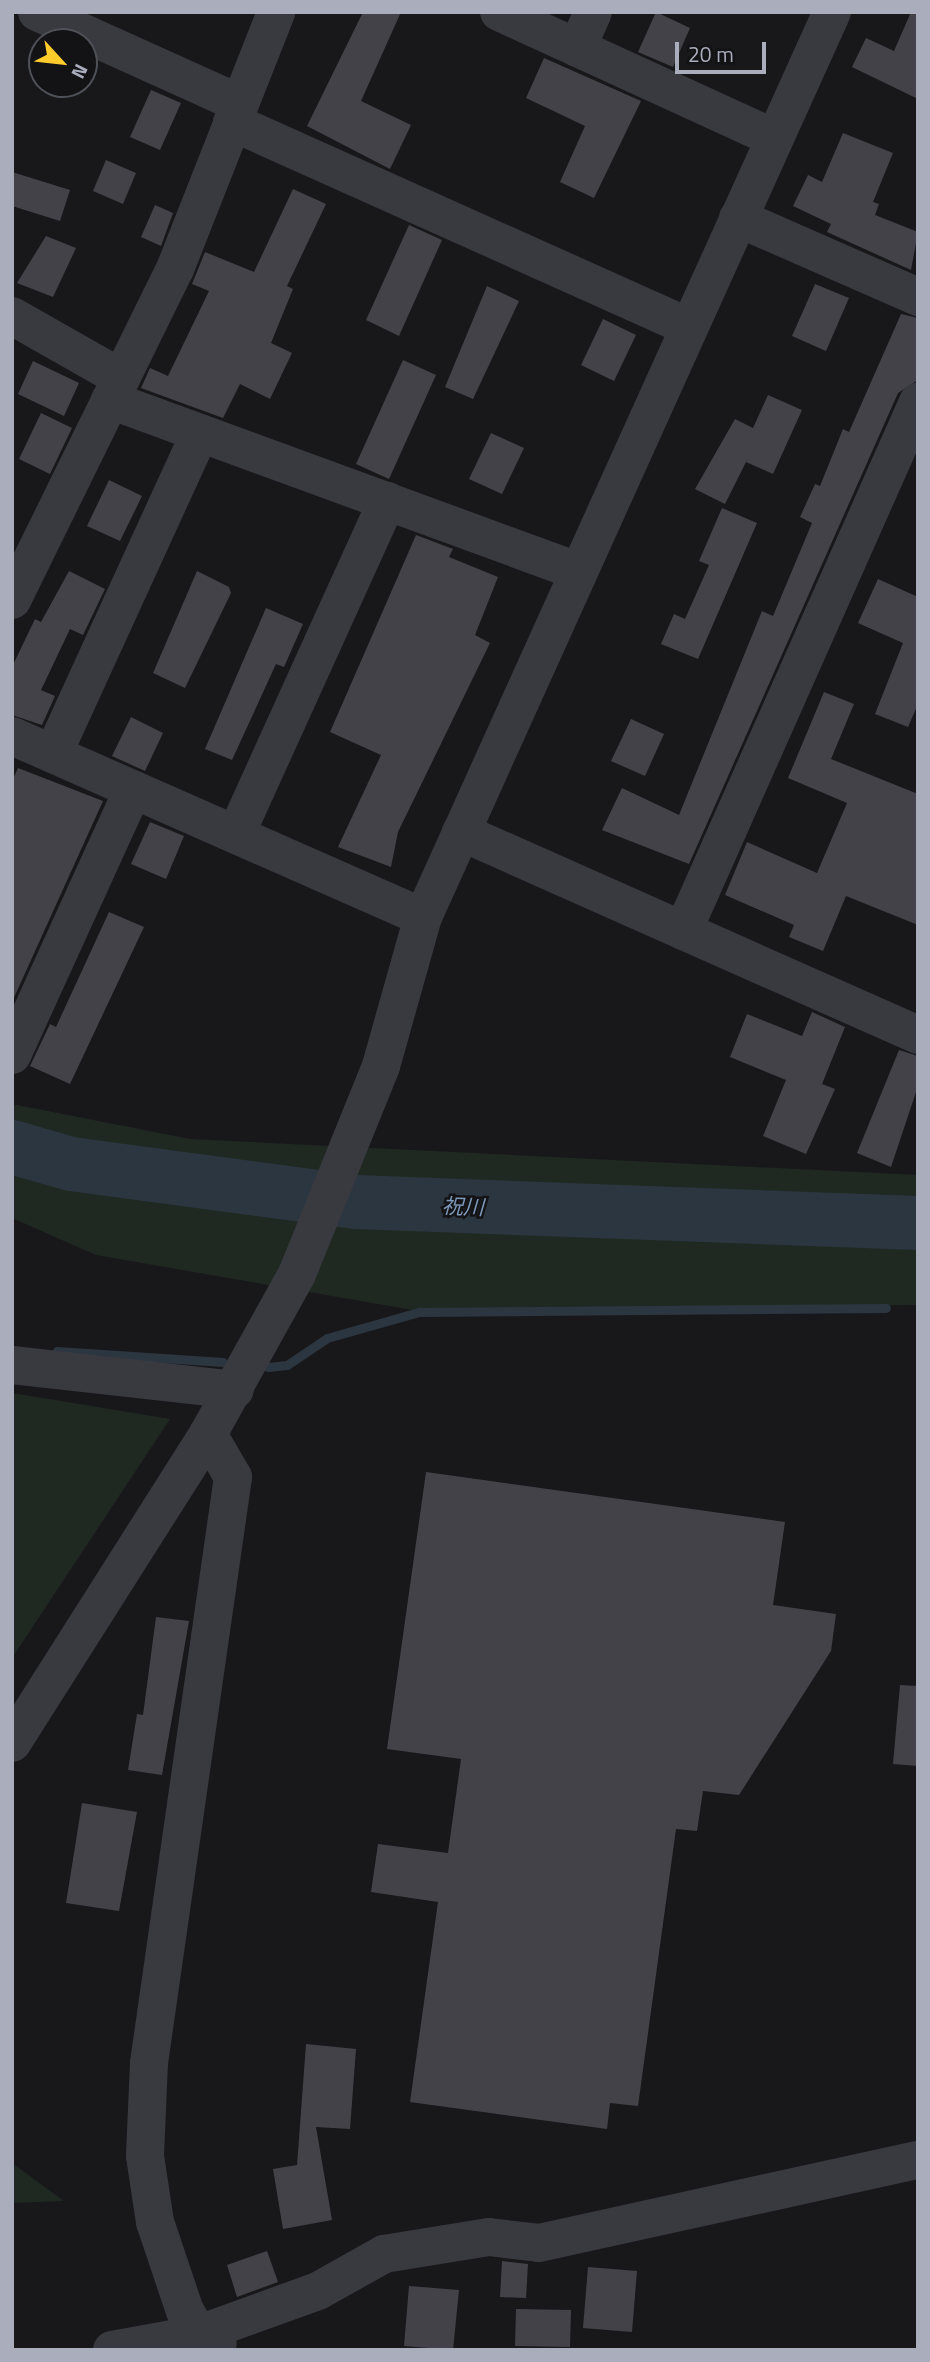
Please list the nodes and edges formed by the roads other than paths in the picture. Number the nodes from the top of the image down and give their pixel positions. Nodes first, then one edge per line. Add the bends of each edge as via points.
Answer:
1 (37, 12) edge
2 (275, 12) edge
3 (499, 12) edge
4 (593, 12) edge
5 (832, 12) edge
6 (78, 21) edge
7 (577, 48) junction
8 (235, 113) junction
9 (774, 138) junction
10 (738, 218) junction
11 (918, 298) edge
12 (12, 316) edge
13 (689, 327) junction
14 (116, 389) junction
15 (918, 402) edge
16 (200, 433) junction
17 (387, 501) junction
18 (578, 571) junction
19 (12, 600) edge
20 (12, 736) edge
21 (53, 754) junction
22 (134, 789) junction
23 (461, 832) junction
24 (236, 834) junction
25 (423, 916) junction
26 (683, 931) junction
27 (918, 1035) edge
28 (12, 1055) edge
29 (12, 1365) edge
30 (235, 1390) junction
31 (208, 1434) junction
32 (12, 1743) edge
33 (918, 2160) edge
34 (211, 2342) edge
35 (112, 2350) edge

1 - 6 street
2 - 8 street
3 - 7 street
4 - 7 street
5 - 9 street
6 - 8 street
7 - 9 street
8 - 13 street
8 - 14 street via 175,269
9 - 10 street
10 - 11 street
10 - 13 street
12 - 14 street
13 - 18 street
14 - 16 street
14 - 19 street
15 - 26 street
16 - 17 street
16 - 21 street
17 - 18 street
17 - 24 street
18 - 23 street
20 - 21 street
21 - 22 street
22 - 24 street
22 - 28 street
23 - 25 street
23 - 26 street
24 - 25 street
25 - 30 street via 381,1066 340,1173 297,1274
26 - 27 street
29 - 30 street
30 - 31 street
31 - 32 street
31 - 34 street via 233,1477 149,2063 145,2157 155,2222 185,2311
33 - 34 street via 539,2242 489,2237 384,2254
34 - 35 street

